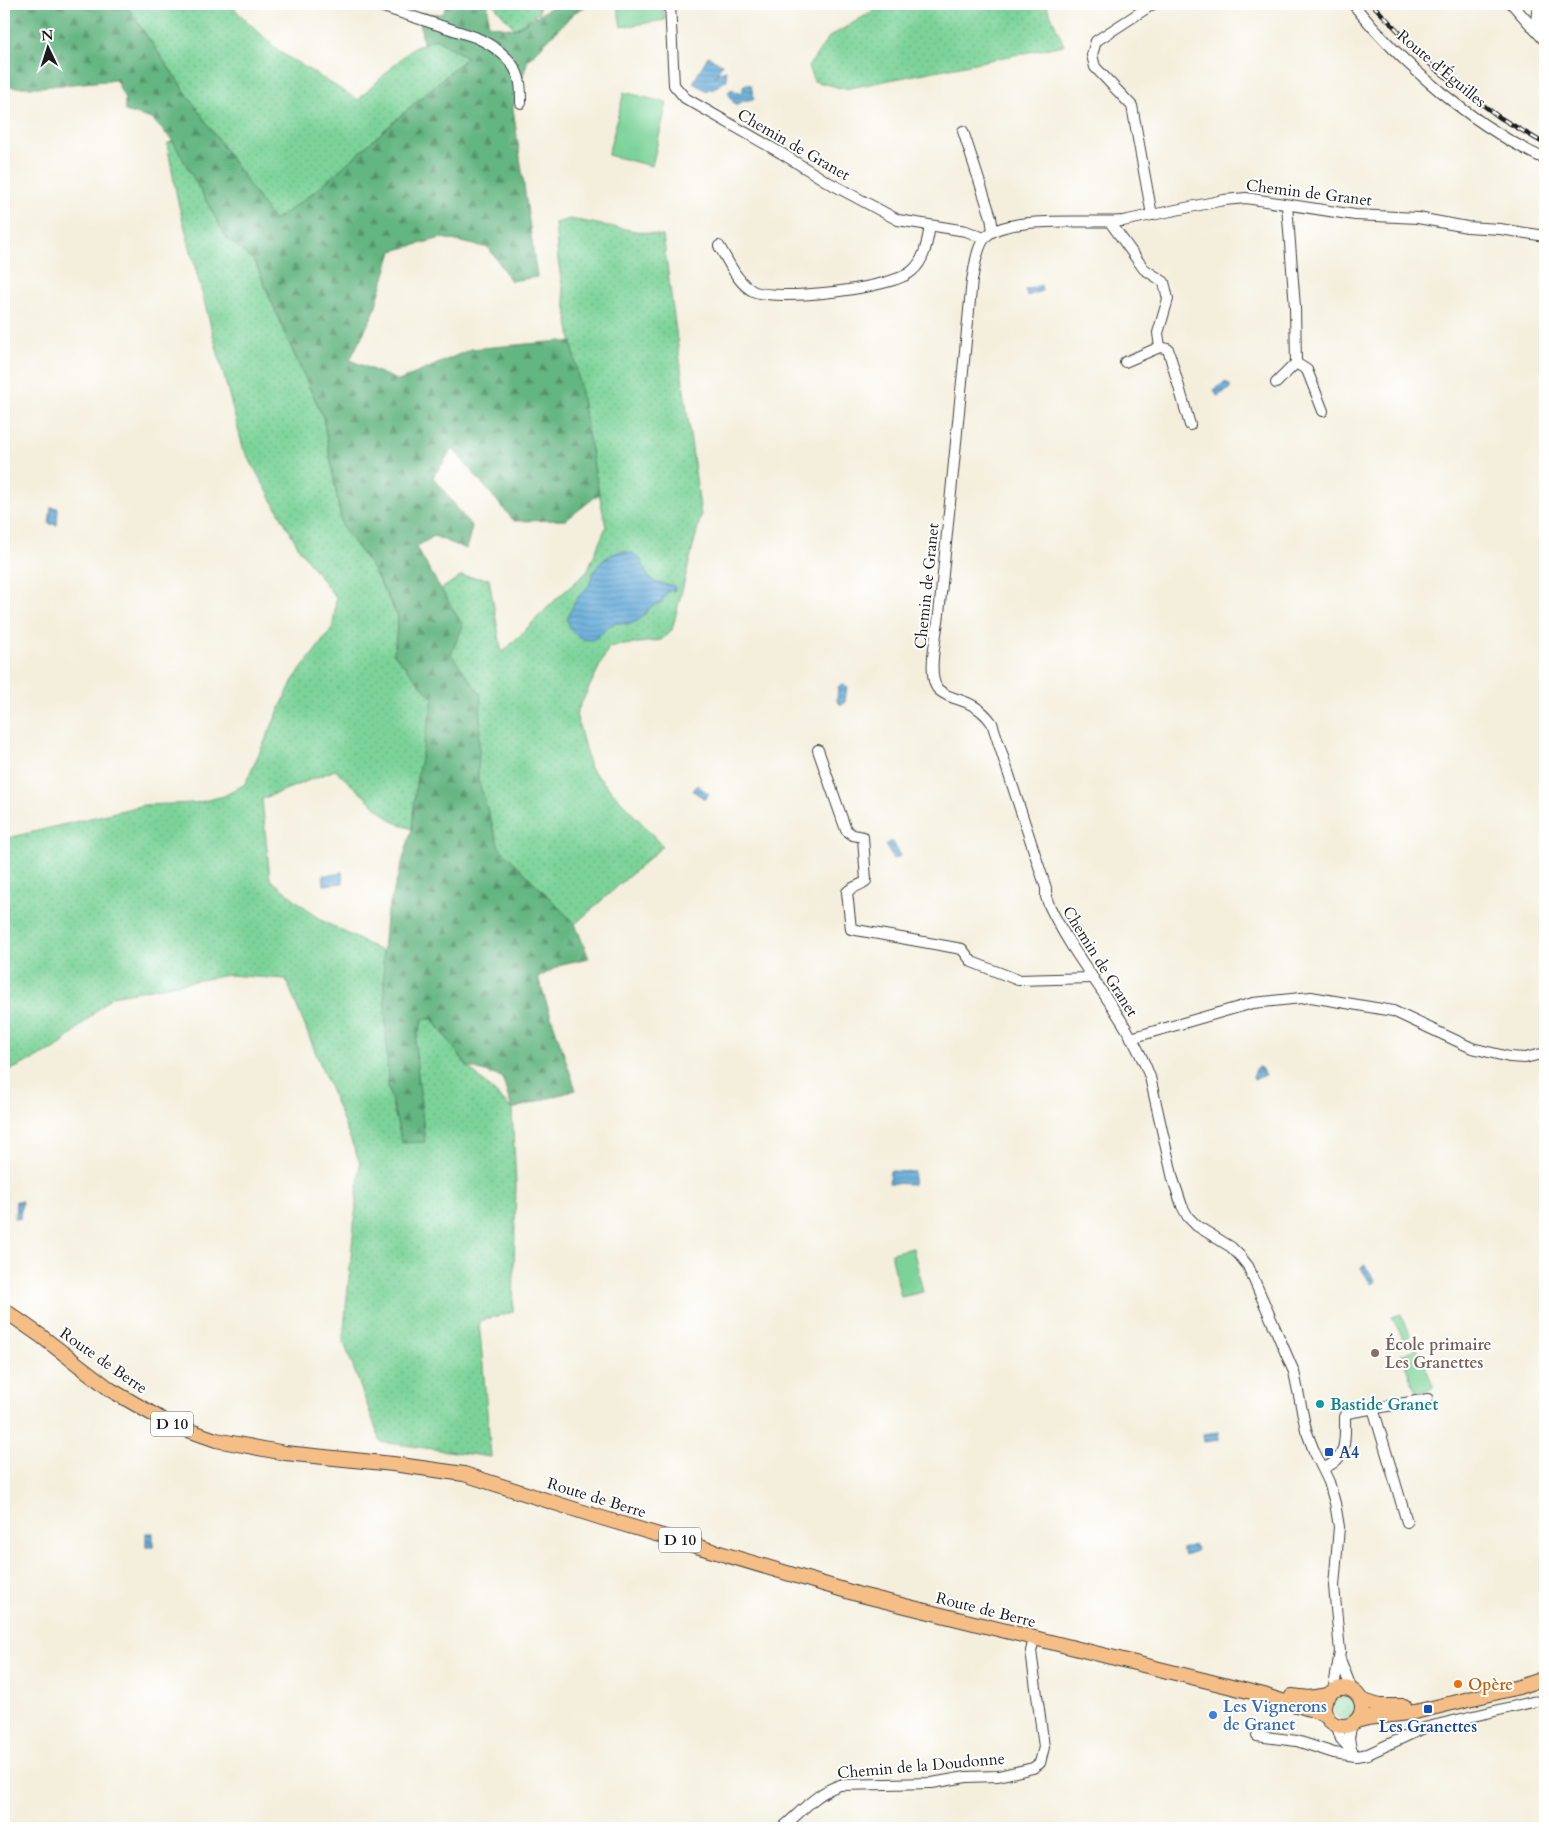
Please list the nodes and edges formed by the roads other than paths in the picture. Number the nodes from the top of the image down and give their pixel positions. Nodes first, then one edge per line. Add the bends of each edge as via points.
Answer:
1 (374, 4) edge
2 (670, 4) edge
3 (1153, 4) edge
4 (1353, 4) edge
5 (1512, 4) edge
6 (1538, 4) edge
7 (1534, 30) junction
8 (1545, 41) edge
9 (521, 103) dead end
10 (963, 131) dead end
11 (1545, 159) edge
12 (1288, 205) junction
13 (1152, 215) junction
14 (1110, 222) junction
15 (930, 226) junction
16 (988, 234) junction
17 (1545, 236) edge
18 (719, 246) dead end
19 (1160, 347) junction
20 (1125, 362) dead end
21 (1296, 363) junction
22 (1276, 383) dead end
23 (1323, 412) dead end
24 (1190, 425) dead end
25 (818, 750) dead end
26 (1092, 978) junction
27 (1131, 1038) junction
28 (1545, 1053) edge
29 (4, 1310) edge
30 (1428, 1398) dead end
31 (1373, 1408) junction
32 (1323, 1468) junction
33 (1407, 1522) dead end
34 (1034, 1639) junction
35 (1339, 1658) junction
36 (1545, 1672) edge
37 (1545, 1678) edge
38 (1331, 1693) junction
39 (1264, 1695) junction
40 (1356, 1695) junction
41 (1545, 1700) edge
42 (1332, 1720) junction
43 (1354, 1722) junction
44 (1257, 1736) dead end
45 (1354, 1753) junction
46 (782, 1828) edge

1 - 9 street via 475,37 501,51 516,70
2 - 15 street, Chemin de Granet via 674,84 685,98 898,220
3 - 13 street via 1096,41 1092,55 1096,67 1132,106
4 - 11 street, Route d'Éguilles via 1391,46 1444,94 1511,141
5 - 7 street
6 - 7 street
7 - 8 street
10 - 16 street via 991,217
12 - 13 street, Chemin de Granet via 1246,198
12 - 17 street, Chemin de Granet via 1355,215 1418,218 1467,228
12 - 21 street
13 - 14 street, Chemin de Granet
14 - 16 street, Chemin de Granet via 1022,224
14 - 19 street via 1144,269 1164,282 1168,299 1158,333
15 - 16 street, Chemin de Granet
15 - 18 street via 921,261 911,272 877,286 846,291 769,295 755,292 744,286
16 - 26 street, Chemin de Granet via 979,248 972,280 932,668 937,688 943,694 974,705 992,723 1049,904
19 - 20 street
19 - 24 street via 1168,349
21 - 22 street
21 - 23 street via 1307,370
25 - 26 street via 846,830 863,837 866,881 848,892 851,929 962,949 972,962 1018,980
26 - 27 street, Chemin de Granet
27 - 28 street via 1254,1004 1311,997 1393,1011 1472,1048 1508,1058
27 - 32 street, Chemin de Granet via 1150,1078 1172,1180 1182,1206 1196,1226 1231,1247 1248,1266 1294,1372 1306,1430
29 - 34 main road, Route de Berre / D 10 via 111,1390 168,1423 216,1440 285,1453 464,1474 857,1594
30 - 31 street
31 - 32 street via 1346,1415 1345,1447 1332,1465
31 - 33 street
32 - 35 street, Chemin de Granet via 1339,1527 1334,1575
34 - 39 main road, Route de Berre
34 - 46 street, Chemin de la Doudonne via 1032,1651 1044,1748 1040,1763 1033,1768 998,1776 932,1783 840,1785 821,1794
35 - 38 street, Chemin de Granet
35 - 40 street, Chemin de Granet
36 - 40 main road via 1403,1706 1379,1706
37 - 43 main road via 1415,1712
38 - 39 main road, Route de Berre via 1309,1698
38 - 40 main road via 1342,1688
38 - 42 main road via 1325,1705
39 - 42 main road, Route de Berre via 1307,1707
40 - 43 main road via 1361,1714
41 - 45 street via 1424,1728 1368,1754
42 - 43 main road via 1342,1725
42 - 45 street
43 - 45 street via 1350,1738
44 - 45 street via 1297,1741 1334,1753

